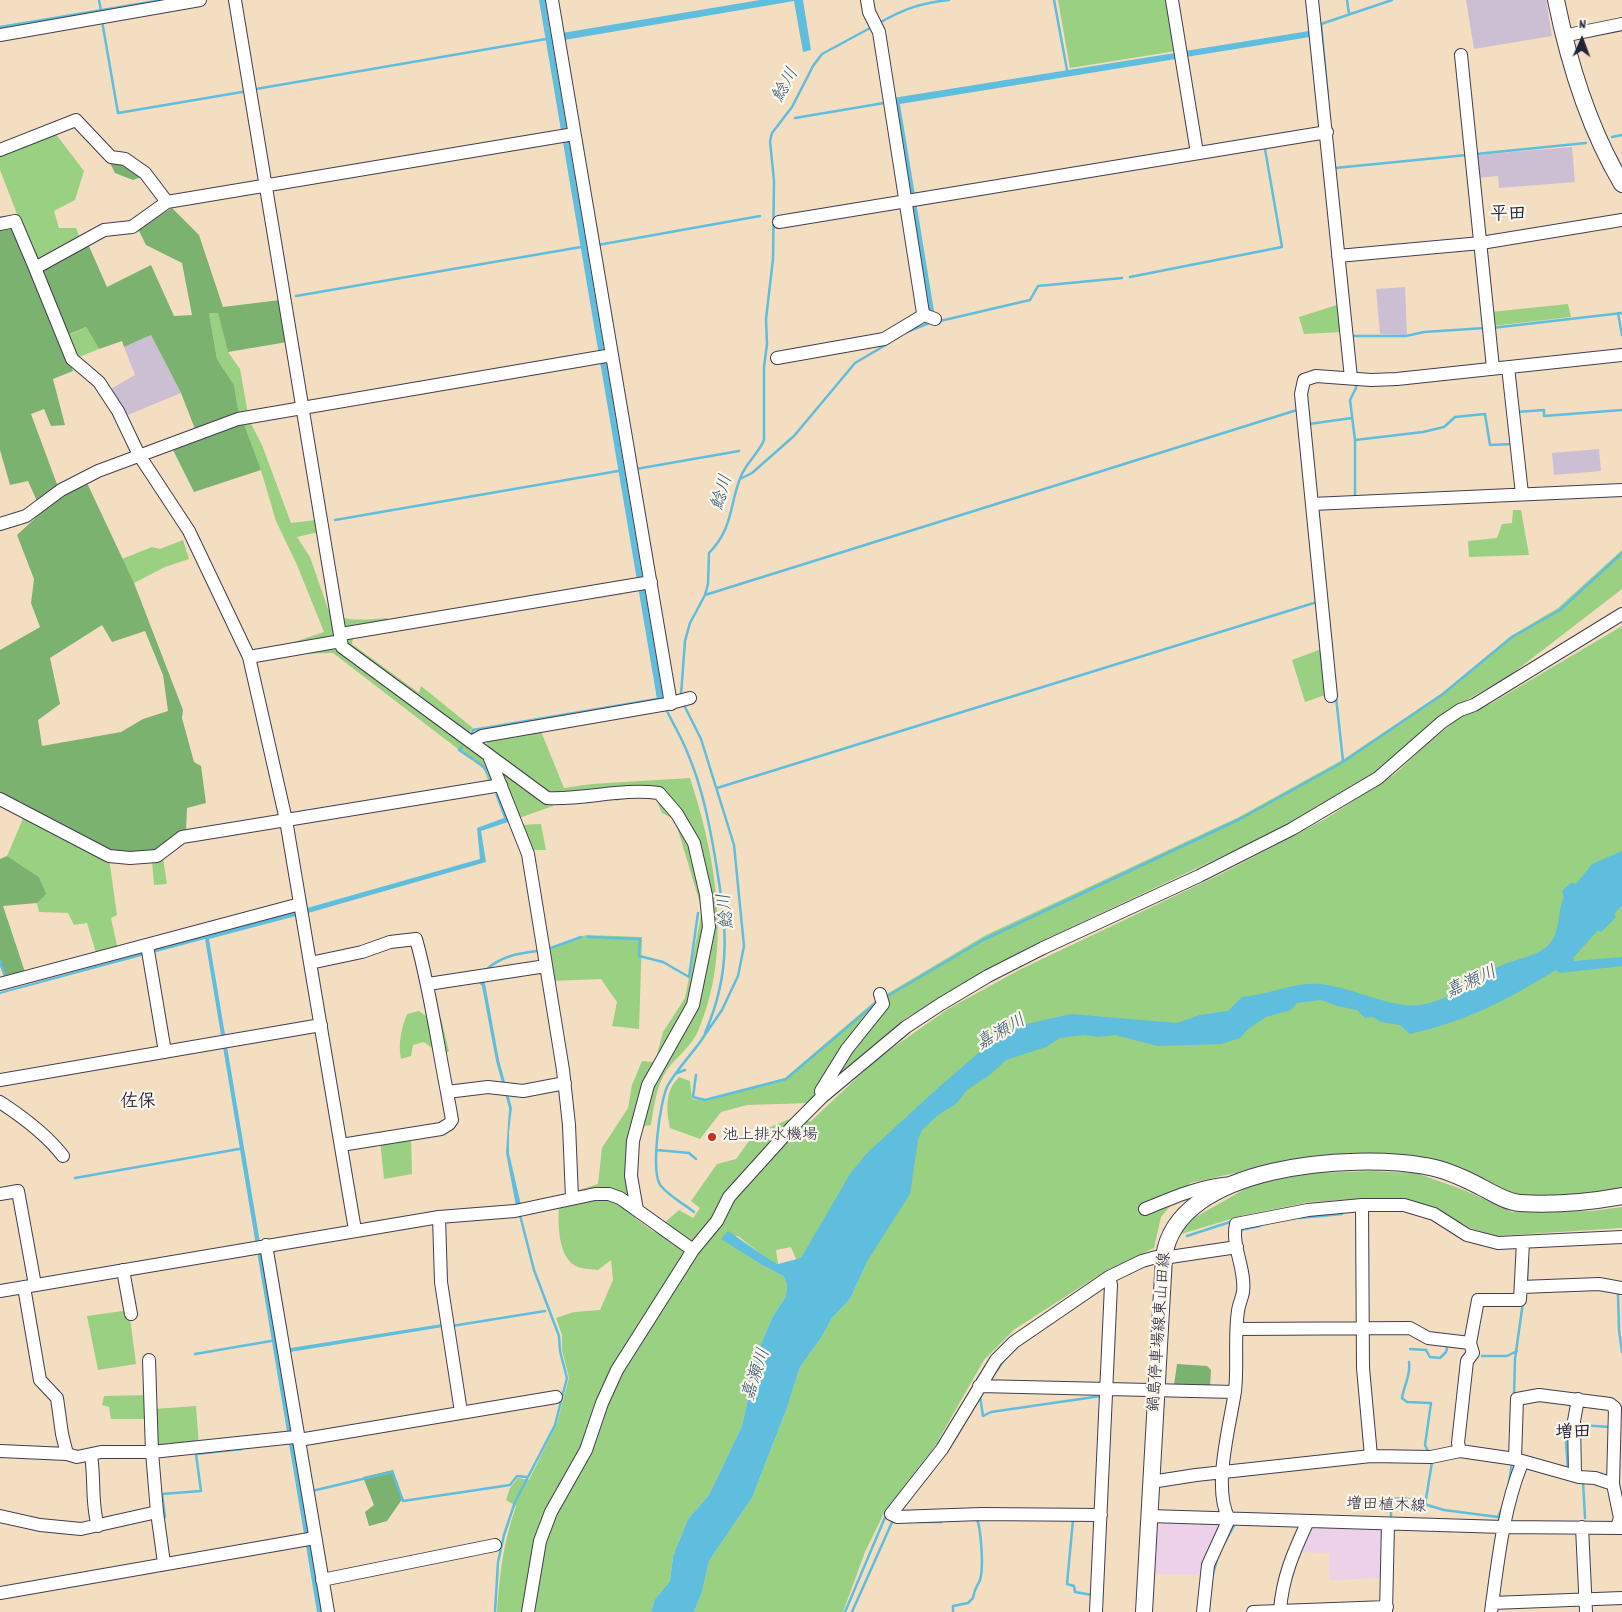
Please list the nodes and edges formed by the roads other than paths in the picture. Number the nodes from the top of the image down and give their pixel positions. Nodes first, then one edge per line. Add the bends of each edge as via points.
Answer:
1 (200, 0) edge
2 (235, 0) edge
3 (552, 0) edge
4 (867, 0) edge
5 (1172, 0) edge
6 (1312, 0) edge
7 (1556, 0) edge
8 (1622, 24) edge
9 (0, 34) edge
10 (1563, 36) junction
11 (1461, 55) dead end
12 (1327, 132) junction
13 (574, 134) junction
14 (0, 150) edge
15 (1197, 153) junction
16 (1622, 184) edge
17 (266, 187) junction
18 (167, 202) junction
19 (904, 202) junction
20 (1622, 220) edge
21 (779, 222) dead end
22 (0, 224) edge
23 (1481, 243) junction
24 (1338, 256) junction
25 (34, 268) junction
26 (1622, 355) edge
27 (605, 356) junction
28 (777, 358) dead end
29 (1508, 367) junction
30 (1493, 368) junction
31 (1355, 379) junction
32 (302, 408) junction
33 (139, 455) junction
34 (1622, 490) edge
35 (1522, 494) junction
36 (1316, 504) junction
37 (0, 524) edge
38 (644, 583) junction
39 (1622, 614) edge
40 (341, 637) junction
41 (249, 657) junction
42 (1331, 696) dead end
43 (690, 698) dead end
44 (666, 704) junction
45 (471, 742) junction
46 (489, 756) junction
47 (501, 785) junction
48 (0, 799) edge
49 (286, 820) junction
50 (300, 904) junction
51 (147, 945) junction
52 (546, 963) junction
53 (310, 964) junction
54 (494, 968) dead end
55 (5, 983) edge
56 (428, 984) junction
57 (882, 999) dead end
58 (320, 1025) junction
59 (165, 1052) junction
60 (0, 1080) edge
61 (565, 1083) junction
62 (446, 1092) junction
63 (822, 1097) junction
64 (0, 1102) edge
65 (341, 1145) junction
66 (63, 1156) dead end
67 (1234, 1183) junction
68 (0, 1194) edge
69 (1622, 1196) edge
70 (572, 1198) junction
71 (1362, 1205) junction
72 (1145, 1209) dead end
73 (637, 1210) junction
74 (440, 1217) junction
75 (355, 1230) junction
76 (1622, 1237) edge
77 (1527, 1242) junction
78 (260, 1247) junction
79 (1237, 1247) junction
80 (693, 1250) junction
81 (1164, 1257) junction
82 (123, 1270) junction
83 (1110, 1281) junction
84 (29, 1286) junction
85 (1525, 1286) junction
86 (1622, 1288) edge
87 (0, 1291) edge
88 (131, 1314) dead end
89 (1362, 1328) junction
90 (1238, 1329) junction
91 (1470, 1343) junction
92 (148, 1360) dead end
93 (979, 1386) junction
94 (1106, 1389) junction
95 (1156, 1390) junction
96 (1235, 1392) junction
97 (556, 1397) dead end
98 (1578, 1399) junction
99 (461, 1412) junction
100 (293, 1438) junction
101 (0, 1451) edge
102 (1460, 1451) junction
103 (152, 1452) junction
104 (67, 1454) junction
105 (91, 1456) junction
106 (1371, 1456) junction
107 (1515, 1460) junction
108 (1227, 1472) junction
109 (1575, 1476) junction
110 (1614, 1480) junction
111 (1151, 1482) junction
112 (158, 1512) junction
113 (1101, 1515) junction
114 (0, 1516) edge
115 (1149, 1516) junction
116 (1229, 1519) junction
117 (1308, 1521) junction
118 (1388, 1524) junction
119 (98, 1526) junction
120 (1503, 1527) junction
121 (1582, 1527) junction
122 (1620, 1527) edge
123 (315, 1538) junction
124 (495, 1545) dead end
125 (164, 1563) junction
126 (322, 1580) junction
127 (0, 1593) edge
128 (1622, 1598) edge
129 (1540, 1606) edge
130 (1586, 1606) edge
131 (1491, 1607) edge
132 (1386, 1609) edge
133 (1280, 1611) edge
134 (328, 1612) edge
135 (528, 1612) edge
136 (1096, 1612) edge
137 (1144, 1612) edge
138 (1203, 1612) edge
139 (1253, 1612) edge

1 - 9 street
2 - 17 street
3 - 13 street
4 - 19 street via 878,30
5 - 15 street
6 - 12 street
7 - 10 main road
8 - 10 street
10 - 16 main road via 1594,129
11 - 23 street
12 - 15 street
12 - 24 street
13 - 17 street
13 - 27 street via 593,245
14 - 18 street via 76,120 112,157 126,158 145,173
15 - 19 street
17 - 18 street
17 - 32 street
18 - 25 street via 132,227 104,230
19 - 21 street
19 - 28 street via 930,317 884,339
20 - 23 street
22 - 25 street via 15,221
23 - 24 street
23 - 30 street
24 - 31 street
25 - 33 street via 72,359 99,382 118,411
26 - 29 street
27 - 32 street
27 - 38 street via 632,469
29 - 30 street
29 - 35 street
30 - 31 street via 1397,379
31 - 36 street via 1316,376 1309,377 1302,385
32 - 33 street via 238,419
32 - 40 street
33 - 37 street via 61,490 26,516
33 - 41 street via 189,531
34 - 35 street
35 - 36 street
36 - 42 street
38 - 40 street
38 - 44 street
39 - 63 street via 1474,705 1460,710 1378,778 1292,829 1042,948 941,1004 906,1027
40 - 41 street
40 - 45 street via 342,647
41 - 49 street
43 - 44 street
44 - 45 street via 482,736
45 - 46 street
46 - 47 street
46 - 73 street via 547,798 571,799 640,790 659,793 677,814 694,843 706,895 709,927 693,1005 648,1085 633,1141 630,1176
47 - 49 street
47 - 52 street via 528,854
48 - 49 street via 108,856 130,858 157,856 182,837
49 - 50 street
50 - 51 street
50 - 53 street
51 - 55 street
51 - 59 street
52 - 54 street
52 - 56 street
52 - 61 street
53 - 56 street via 390,942 416,939
53 - 58 street
56 - 62 street
57 - 63 street via 821,1090
58 - 59 street
58 - 65 street
59 - 60 street
61 - 62 street via 523,1091
61 - 70 street
62 - 65 street via 452,1120 441,1129
63 - 80 street via 729,1197 717,1221
64 - 66 street via 53,1143
65 - 75 street
67 - 69 main road, 鍋島停車場線東山田線 via 1290,1168 1383,1162 1425,1166 1451,1173 1518,1203 1591,1201
67 - 72 street via 1192,1190
67 - 81 main road, 鍋島停車場線東山田線 via 1194,1205 1180,1217
68 - 84 street via 18,1191
70 - 73 street via 609,1194
70 - 74 street via 515,1210
71 - 77 street via 1404,1205 1434,1214 1467,1235 1498,1243
71 - 79 street via 1308,1210 1236,1224
71 - 89 street
73 - 80 street
74 - 75 street
74 - 99 street via 442,1291
75 - 78 street
76 - 77 street
77 - 85 street
78 - 82 street
78 - 100 street via 284,1351
79 - 81 street
79 - 90 street via 1244,1274
80 - 135 street via 617,1370 586,1450 551,1512 540,1541
81 - 83 street via 1142,1261
81 - 95 main road, 鍋島停車場線東山田線
82 - 84 street
82 - 88 street
83 - 93 street via 1014,1342 996,1360
83 - 94 street
84 - 87 street
84 - 104 street via 40,1380 57,1398
85 - 86 street via 1599,1284
85 - 91 street via 1520,1300 1478,1300
89 - 90 street
89 - 91 street via 1410,1328 1428,1338
89 - 106 street
90 - 96 street
91 - 102 street via 1473,1352 1467,1360 1458,1444
92 - 103 street
93 - 94 street
93 - 113 street via 942,1448 894,1516
94 - 95 street
94 - 113 street
95 - 96 street
95 - 111 main road, 鍋島停車場線東山田線
96 - 108 street via 1230,1408
97 - 99 street
98 - 107 street via 1539,1395 1517,1399
98 - 109 street via 1574,1421
98 - 110 street via 1613,1406
99 - 100 street
100 - 103 street
100 - 123 street
101 - 104 street
102 - 106 street via 1431,1456
102 - 107 street
103 - 105 street via 110,1452
103 - 112 street
104 - 105 street
105 - 119 street
106 - 108 street
107 - 109 street
107 - 120 street
108 - 111 street
108 - 116 street via 1222,1503
109 - 110 street
110 - 122 street
111 - 115 main road, 鍋島停車場線東山田線
112 - 119 street
112 - 125 street
113 - 136 street
114 - 119 street via 63,1528
115 - 116 street, 増田植木線
115 - 137 main road, 鍋島停車場線東山田線
116 - 117 street, 増田植木線
116 - 138 street via 1208,1565
117 - 118 street, 増田植木線
117 - 133 street via 1288,1565 1281,1590
118 - 120 street, 増田植木線
118 - 132 street
120 - 121 street, 増田植木線
120 - 131 street
121 - 122 street, 増田植木線
121 - 130 street
123 - 125 street
123 - 126 street
124 - 126 street
125 - 127 street
126 - 134 street
128 - 130 street
129 - 130 street
129 - 131 street
132 - 133 street
133 - 139 street

